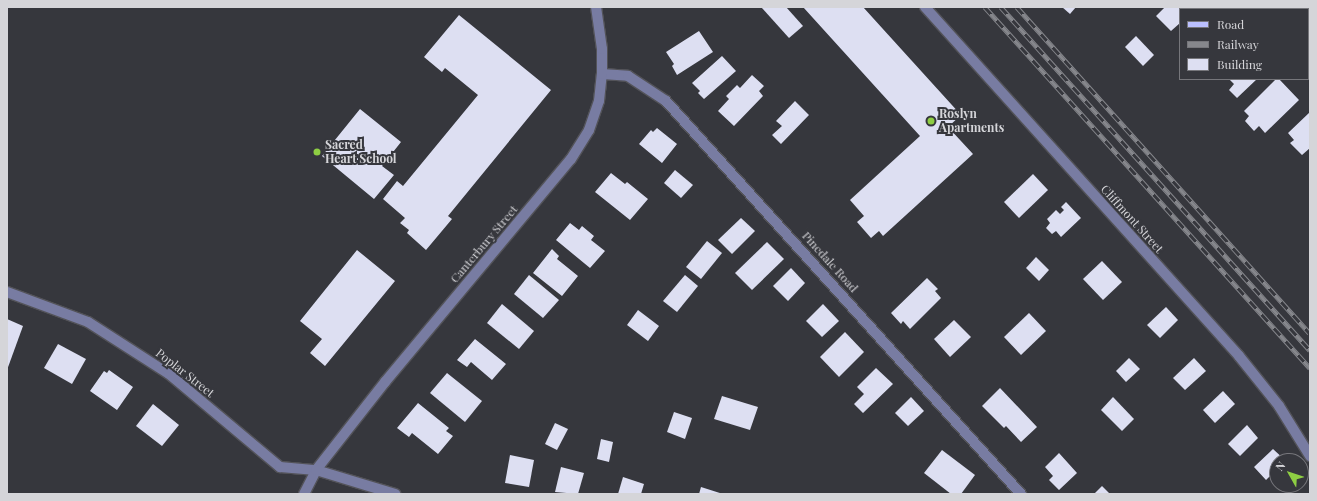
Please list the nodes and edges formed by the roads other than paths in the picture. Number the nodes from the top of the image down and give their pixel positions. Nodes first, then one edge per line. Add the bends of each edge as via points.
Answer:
1 (596, 7) edge
2 (925, 7) edge
3 (602, 74) junction
4 (7, 292) edge
5 (1310, 456) edge
6 (316, 470) junction
7 (304, 494) edge
8 (395, 494) edge
9 (1021, 494) edge

1 - 3 street, Canterbury Street via 602,49
2 - 5 street, Cliffmont Street via 1239,356 1279,406
3 - 6 street, Canterbury Street via 599,101 571,159 385,382
3 - 9 street, Pinedale Road via 628,76 666,101
4 - 6 street, Poplar Street via 88,322 169,374 280,467
6 - 7 street
6 - 8 street, Poplar Street

